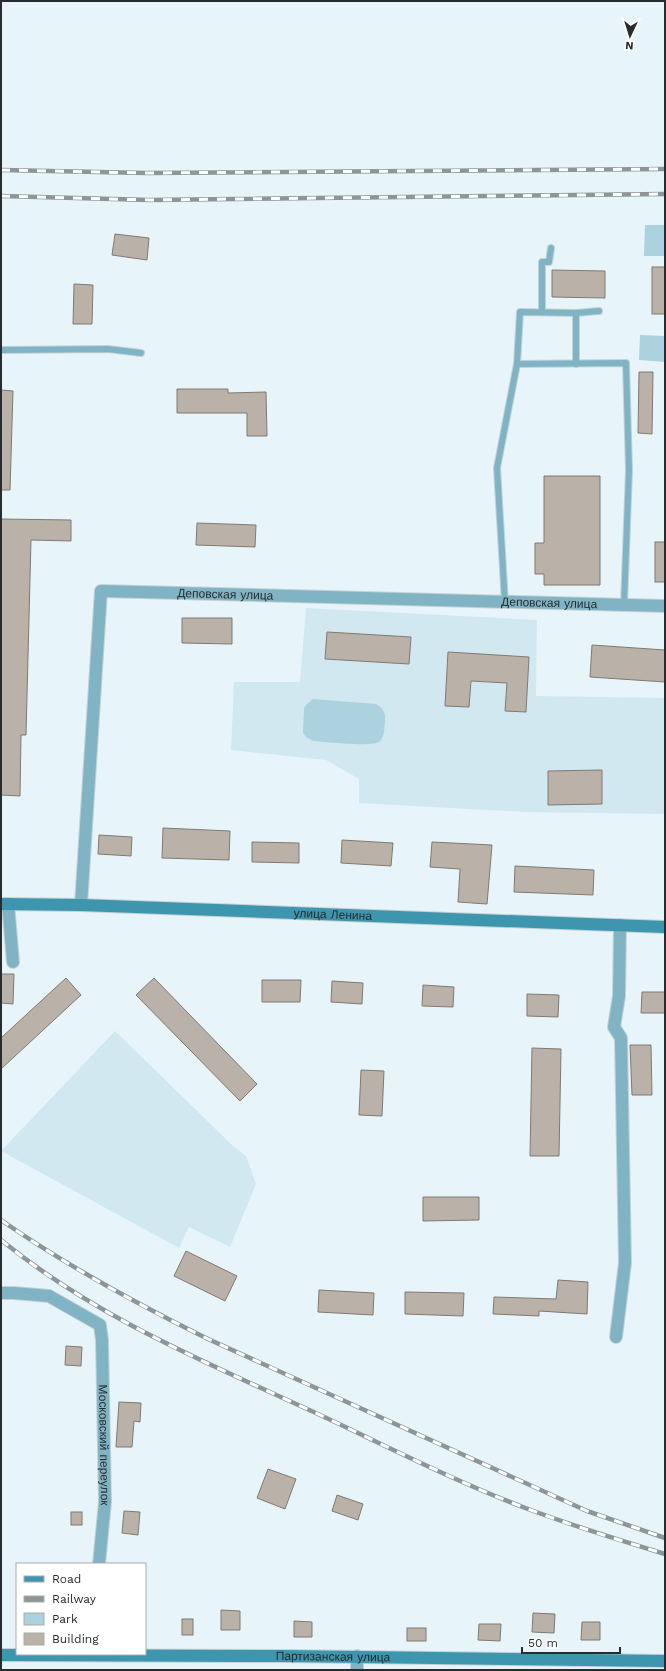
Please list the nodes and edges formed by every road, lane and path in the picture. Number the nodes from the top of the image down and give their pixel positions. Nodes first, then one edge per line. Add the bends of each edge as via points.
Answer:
1 (551, 248) dead end
2 (599, 311) dead end
3 (542, 312) junction
4 (576, 313) junction
5 (1, 350) edge
6 (141, 353) dead end
7 (517, 364) junction
8 (576, 364) junction
9 (505, 603) junction
10 (624, 605) junction
11 (665, 606) edge
12 (4, 904) edge
13 (81, 905) junction
14 (620, 926) junction
15 (665, 928) edge
16 (13, 962) dead end
17 (1, 1293) edge
18 (616, 1337) dead end
19 (99, 1563) edge
20 (1, 1655) edge
21 (97, 1655) edge
22 (357, 1656) junction
23 (665, 1661) edge
24 (357, 1670) edge

1 - 3 lane via 549,262 542,262
2 - 4 lane
3 - 4 lane
3 - 7 lane via 520,312
4 - 8 lane
5 - 6 lane via 108,349
7 - 8 lane
7 - 9 lane via 497,468
8 - 10 lane via 626,363 629,470
9 - 10 street, Деповская улица
9 - 13 street, Деповская улица via 101,591
10 - 11 street, Деповская улица
12 - 13 street, улица Ленина
12 - 16 street
13 - 14 street, улица Ленина
14 - 15 street, улица Ленина
14 - 18 street via 619,996 614,1026 621,1038 625,1263
17 - 19 street, Московский переулок via 49,1296 100,1325 105,1502
20 - 21 street, Партизанская улица
21 - 22 street, Партизанская улица
22 - 23 street, Партизанская улица
22 - 24 street

